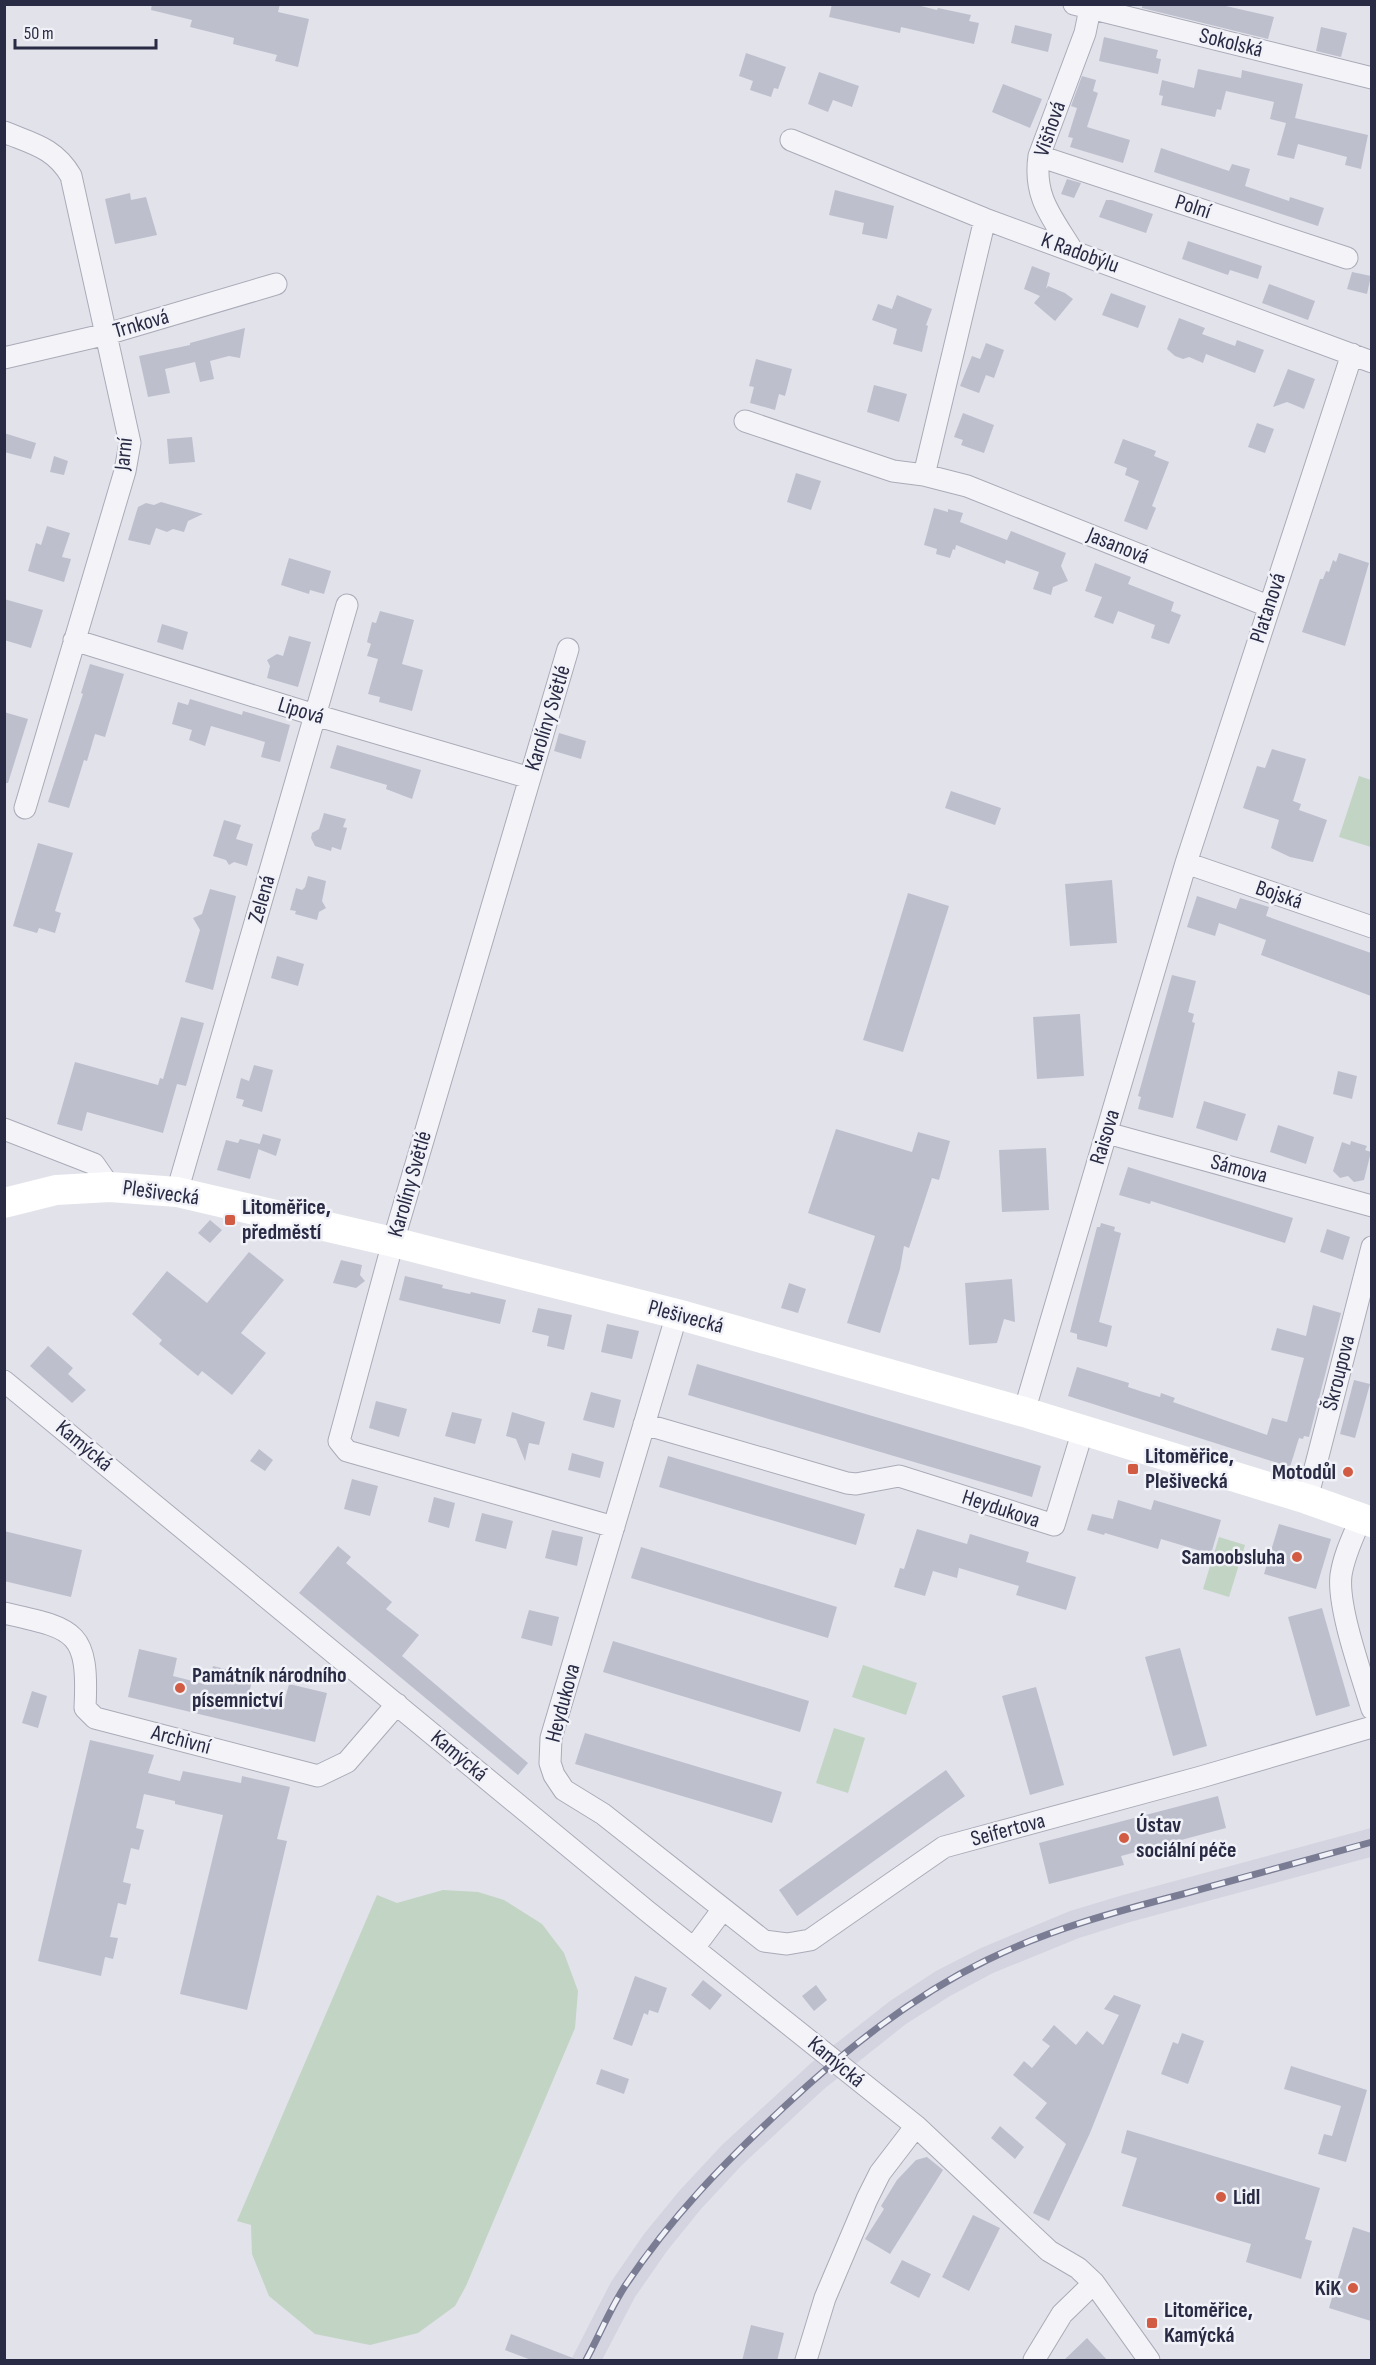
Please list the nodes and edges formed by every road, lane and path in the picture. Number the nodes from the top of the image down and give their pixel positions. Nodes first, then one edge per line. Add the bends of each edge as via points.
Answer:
1 (1085, 6) edge
2 (1371, 78) edge
3 (4, 132) edge
4 (791, 140) dead end
5 (1039, 156) junction
6 (985, 219) junction
7 (1072, 250) junction
8 (1347, 258) dead end
9 (276, 284) dead end
10 (106, 334) junction
11 (1352, 354) junction
12 (4, 358) edge
13 (1371, 362) edge
14 (745, 421) dead end
15 (924, 475) junction
16 (347, 605) dead end
17 (1268, 606) junction
18 (74, 640) junction
19 (568, 650) dead end
20 (315, 715) junction
21 (530, 777) junction
22 (25, 808) dead end
23 (1186, 863) junction
24 (1371, 927) edge
25 (4, 1129) edge
26 (1107, 1133) junction
27 (110, 1187) junction
28 (177, 1192) junction
29 (4, 1203) edge
30 (1371, 1206) edge
31 (393, 1242) junction
32 (1371, 1247) edge
33 (676, 1314) junction
34 (4, 1381) edge
35 (1024, 1412) junction
36 (644, 1424) junction
37 (1083, 1430) junction
38 (1306, 1499) junction
39 (1366, 1520) edge
40 (614, 1527) junction
41 (4, 1613) edge
42 (397, 1704) junction
43 (1371, 1709) edge
44 (1371, 1727) edge
45 (723, 1909) junction
46 (694, 1948) junction
47 (916, 2126) junction
48 (1094, 2283) junction
49 (806, 2361) edge
50 (1034, 2361) edge
51 (1149, 2361) edge

1 - 2 street, Sokolská
1 - 5 street, Višňová via 1085,33
3 - 10 street, Jarní via 51,152 63,161 71,176
4 - 6 street, K Radobýlu
5 - 7 street, Višňová via 1038,189
5 - 8 street, Polní
6 - 7 street, K Radobýlu
6 - 15 street
7 - 11 street, K Radobýlu
9 - 10 street, Trnková
10 - 12 street, Trnková
10 - 18 street, Jarní via 130,443
11 - 13 street, K Radobýlu
11 - 17 street, Platanová
14 - 15 street, Jasanová via 893,471
15 - 17 street, Jasanová via 967,486
16 - 20 street, Zelená
17 - 23 street, Platanová
18 - 20 street, Lipová
18 - 22 street, Jarní
19 - 21 street, Karolíny Světlé
20 - 21 street, Lipová
20 - 28 street, Zelená
21 - 31 street, Karolíny Světlé
23 - 24 street, Bojská
23 - 26 street, Raisova
25 - 27 street, Plešivecká via 94,1164
26 - 30 street, Sámova
26 - 35 street, Raisova
27 - 28 street, Plešivecká
27 - 29 street via 56,1190
28 - 31 street, Plešivecká
31 - 33 street, Plešivecká
31 - 40 street, Karolíny Světlé via 339,1441 347,1451
32 - 38 street, Škroupova
33 - 35 street, Plešivecká
33 - 36 street, Heydukova
34 - 42 street, Kamýcká
35 - 37 street, Plešivecká
36 - 37 street, Heydukova via 847,1483 899,1476 1054,1526
36 - 40 street, Heydukova
37 - 38 street, Plešivecká
38 - 39 street, Plešivecká
39 - 43 street via 1345,1556 1341,1597
40 - 45 street, Heydukova via 551,1738 550,1763 564,1790 603,1814
41 - 42 street, Archivní via 56,1625 81,1646 85,1656 85,1708 95,1718 318,1776 347,1762
42 - 46 street, Kamýcká
44 - 45 street, Seifertova via 1201,1778 944,1847 810,1940 787,1944 764,1941
45 - 46 street
46 - 47 street, Kamýcká
47 - 48 street, Kamýcká via 1049,2251
47 - 49 street via 880,2173 867,2199 825,2298
48 - 50 street via 1062,2314
48 - 51 street, Kamýcká

